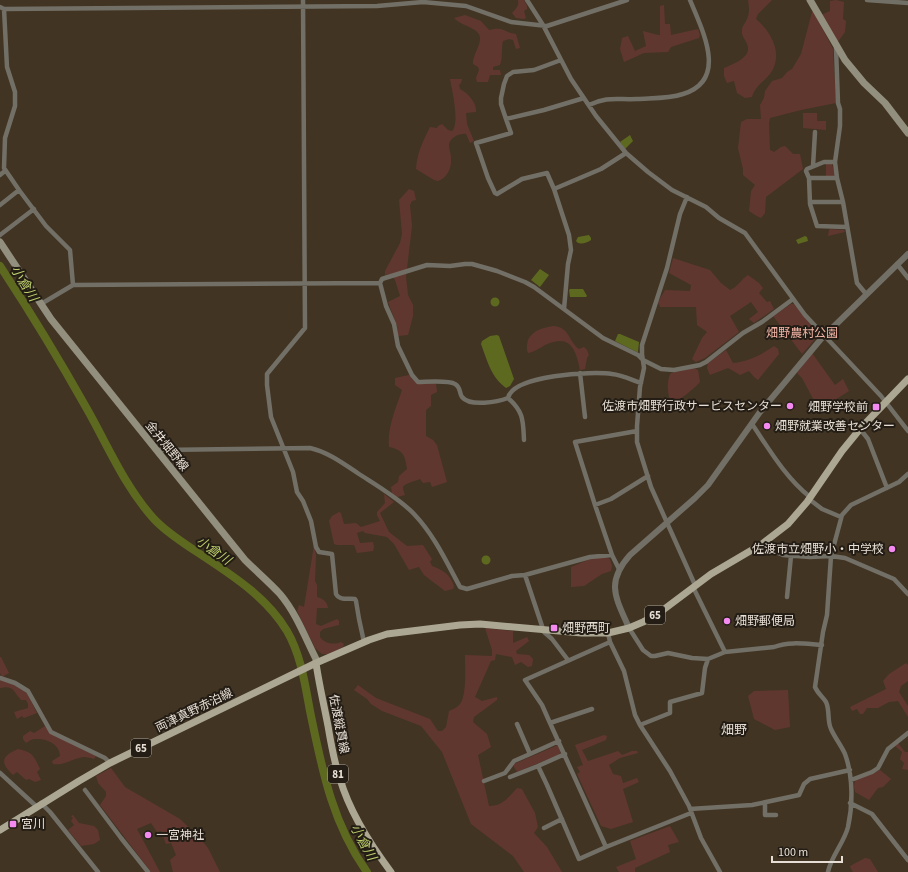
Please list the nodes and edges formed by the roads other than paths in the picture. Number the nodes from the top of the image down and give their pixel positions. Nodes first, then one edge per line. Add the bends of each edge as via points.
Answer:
1 (303, 0) edge
2 (527, 0) edge
3 (627, 0) edge
4 (690, 0) edge
5 (810, 0) edge
6 (867, 0) edge
7 (908, 3) edge
8 (303, 7) junction
9 (2, 8) edge
10 (543, 25) junction
11 (0, 44) edge
12 (6, 44) junction
13 (836, 47) junction
14 (561, 60) junction
15 (584, 98) junction
16 (589, 105) junction
17 (506, 119) junction
18 (816, 132) dead end
19 (908, 133) edge
20 (2, 138) edge
21 (626, 153) junction
22 (2, 157) edge
23 (835, 162) junction
24 (813, 166) junction
25 (5, 171) junction
26 (0, 175) edge
27 (808, 178) junction
28 (836, 178) junction
29 (554, 189) junction
30 (19, 190) junction
31 (687, 197) junction
32 (810, 202) junction
33 (843, 202) junction
34 (0, 205) edge
35 (34, 209) junction
36 (847, 227) junction
37 (0, 235) edge
38 (0, 242) edge
39 (908, 254) edge
40 (897, 264) junction
41 (908, 278) edge
42 (380, 283) junction
43 (305, 284) junction
44 (72, 285) junction
45 (866, 294) junction
46 (793, 299) junction
47 (41, 304) junction
48 (564, 309) junction
49 (824, 335) junction
50 (643, 360) junction
51 (580, 373) junction
52 (908, 379) edge
53 (641, 383) junction
54 (508, 398) junction
55 (886, 401) junction
56 (585, 417) dead end
57 (752, 424) junction
58 (860, 429) junction
59 (908, 430) edge
60 (637, 431) junction
61 (524, 440) dead end
62 (284, 449) junction
63 (158, 452) junction
64 (908, 474) edge
65 (648, 476) junction
66 (887, 488) junction
67 (809, 498) junction
68 (595, 505) junction
69 (841, 517) junction
70 (667, 522) junction
71 (762, 544) junction
72 (612, 555) junction
73 (791, 556) junction
74 (830, 556) junction
75 (619, 569) junction
76 (525, 575) junction
77 (694, 586) junction
78 (908, 594) edge
79 (787, 598) dead end
80 (629, 628) junction
81 (543, 629) junction
82 (608, 633) junction
83 (364, 642) junction
84 (610, 642) junction
85 (822, 644) junction
86 (724, 652) junction
87 (568, 660) junction
88 (708, 660) junction
89 (314, 664) junction
90 (0, 678) edge
91 (592, 709) dead end
92 (550, 723) junction
93 (517, 724) dead end
94 (640, 725) junction
95 (908, 733) edge
96 (559, 741) junction
97 (530, 754) junction
98 (564, 754) junction
99 (110, 763) junction
100 (538, 766) junction
101 (850, 770) junction
102 (0, 773) edge
103 (510, 777) dead end
104 (851, 780) junction
105 (484, 781) dead end
106 (85, 790) dead end
107 (765, 803) junction
108 (850, 803) junction
109 (38, 805) junction
110 (691, 811) junction
111 (776, 815) dead end
112 (562, 819) junction
113 (544, 828) dead end
114 (0, 830) edge
115 (606, 847) junction
116 (908, 860) edge
117 (98, 872) edge
118 (148, 872) edge
119 (391, 872) edge
120 (720, 872) edge
121 (828, 872) edge

1 - 8 street
2 - 10 street
3 - 10 street via 555,24
4 - 16 street via 709,55 708,71 703,82 694,90 672,97 615,98
5 - 13 main road
6 - 7 street
8 - 9 street
8 - 10 street via 437,2 466,6 511,22
8 - 43 street
9 - 12 street
10 - 14 street
11 - 12 street
12 - 20 street via 7,67 15,92 15,106
13 - 19 main road via 855,73 885,103
13 - 23 street via 840,126
14 - 15 street
14 - 17 street via 507,76 501,98
15 - 16 street
15 - 17 street
16 - 21 street
17 - 29 street via 511,133 476,143 495,193 522,179 547,173
18 - 24 street
20 - 22 street
21 - 29 street via 601,169
21 - 31 street via 672,190
22 - 25 street
23 - 24 street
23 - 28 street
24 - 27 street via 806,171
25 - 26 street
25 - 30 street
27 - 28 street
27 - 32 street
28 - 33 street
29 - 48 street via 569,235 571,250
30 - 34 street
30 - 35 street
31 - 46 street via 745,233
31 - 50 street via 642,345
32 - 33 street
32 - 36 street via 816,226
33 - 36 street
35 - 37 street
35 - 44 street via 46,226 70,250
36 - 45 street via 857,283
38 - 47 main road, 金井畑野線
39 - 40 street
40 - 41 street
40 - 45 street
42 - 43 street
42 - 48 street via 385,278 427,264 472,264 525,282
42 - 54 street via 394,324 398,346 418,382 452,382 458,386 465,400 476,403
43 - 44 street
43 - 62 street via 305,328 267,374 271,417
44 - 47 street
45 - 49 street
46 - 49 street
46 - 50 street via 700,365 666,370
47 - 63 main road, 金井畑野線
48 - 50 street via 603,338
49 - 55 street
49 - 57 street
50 - 53 street
51 - 53 street via 613,374
51 - 54 street via 528,383 512,391
51 - 56 street
52 - 55 main road, 65
53 - 60 street
54 - 61 street via 522,415
55 - 58 main road, 65
55 - 59 street
57 - 67 street via 786,473
57 - 70 street via 708,485
58 - 66 street via 868,439
58 - 67 main road, 65
60 - 65 street via 637,442
60 - 68 street via 575,442
62 - 63 street
62 - 76 street via 317,450 346,465 413,513 435,541 460,587 467,589 512,576
62 - 83 street via 297,492 311,521 317,550 332,554 336,594 341,599 356,601
63 - 89 main road, 金井畑野線 via 245,560 280,594 301,628 316,659
64 - 66 street
65 - 68 street via 611,499
65 - 70 street
66 - 69 street via 850,504
67 - 69 street via 822,509
67 - 71 main road, 65 via 788,524
68 - 72 street
69 - 74 street
70 - 75 street via 630,554
70 - 77 street
71 - 73 street via 773,551
71 - 77 main road, 65
72 - 75 street
72 - 76 street via 590,557
73 - 74 street
73 - 79 street
74 - 78 street via 845,558 894,580
74 - 85 street via 827,615
75 - 80 street via 614,591
76 - 81 street
77 - 80 main road, 65 via 655,616
77 - 86 street
80 - 82 main road, 65
80 - 88 street via 643,650 652,656 668,653
81 - 82 main road, 65
81 - 83 main road, 65 via 464,624 387,634
81 - 87 street
82 - 84 street
83 - 89 main road, 65
84 - 87 street
84 - 94 street via 624,672
85 - 86 street via 794,643
85 - 101 street via 815,687 826,702 830,728
86 - 88 street
87 - 92 street via 525,680 542,705
88 - 94 street via 702,693 670,702 670,713
89 - 99 main road, 両津真野赤泊線 / 65
89 - 119 main road, 佐渡縦貫線 / 81 via 340,780 361,827
90 - 99 street via 28,691 51,732 105,758
91 - 92 street
92 - 96 street
93 - 97 street
94 - 110 street via 670,771
95 - 104 street via 888,749 878,768
96 - 97 street
96 - 98 street
97 - 105 street via 514,761 505,773
98 - 100 street
98 - 115 street
99 - 109 main road, 両津真野赤泊線 / 65
100 - 103 street
100 - 112 street
101 - 104 street
101 - 107 street via 810,779 804,784 799,795
102 - 109 street
104 - 108 street
106 - 118 street
107 - 110 street
107 - 111 street via 765,815
108 - 116 street via 872,814
108 - 121 street via 848,826
109 - 114 main road, 両津真野赤泊線 / 65
109 - 117 street via 50,812
110 - 115 street
110 - 120 street via 701,838
112 - 113 street
112 - 115 street via 579,859

